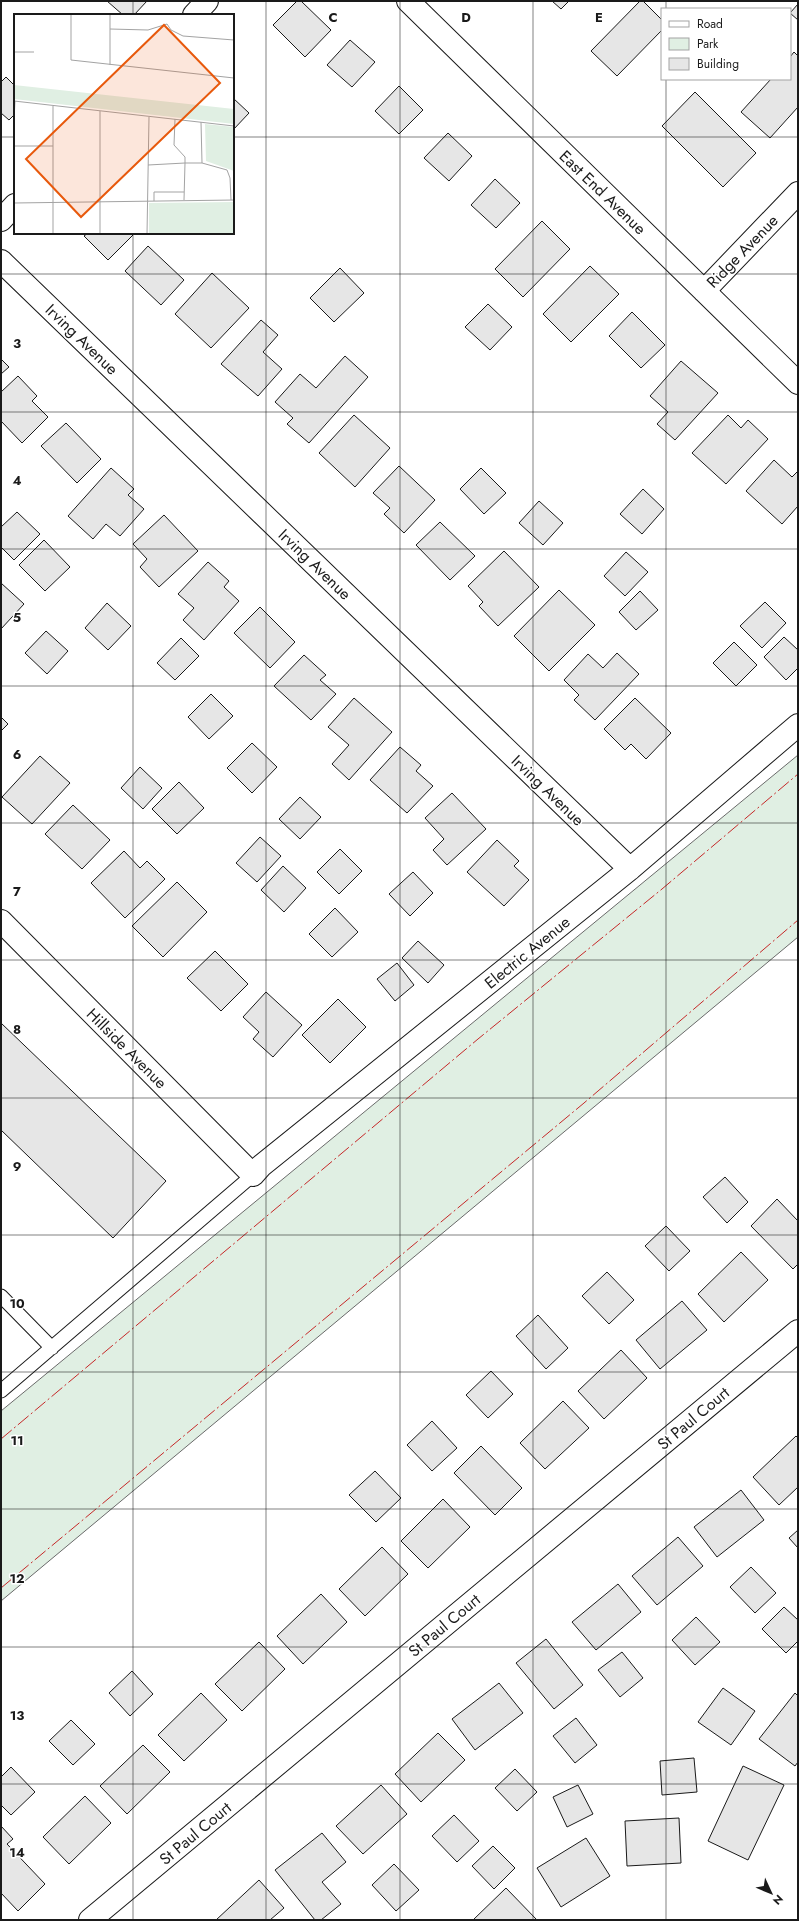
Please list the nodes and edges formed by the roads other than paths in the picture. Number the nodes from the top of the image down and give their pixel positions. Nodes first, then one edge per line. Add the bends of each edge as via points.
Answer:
1 (207, 1) edge
2 (408, 1) edge
3 (195, 14) edge
4 (798, 193) edge
5 (14, 206) edge
6 (1, 220) edge
7 (1, 260) edge
8 (704, 291) junction
9 (798, 382) edge
10 (798, 725) edge
11 (630, 868) junction
12 (1, 921) edge
13 (253, 1175) junction
14 (1, 1296) edge
15 (798, 1331) edge
16 (52, 1348) junction
17 (1, 1391) edge
18 (90, 1920) edge

1 - 3 street
2 - 8 street, East End Avenue
4 - 8 street, Ridge Avenue
5 - 6 street
7 - 11 street, Irving Avenue
8 - 9 street, East End Avenue
10 - 11 street, Electric Avenue
11 - 13 street, Electric Avenue via 273,1156
12 - 13 street, Hillside Avenue
13 - 16 lane
14 - 16 lane
15 - 18 street, St Paul Court
16 - 17 lane

